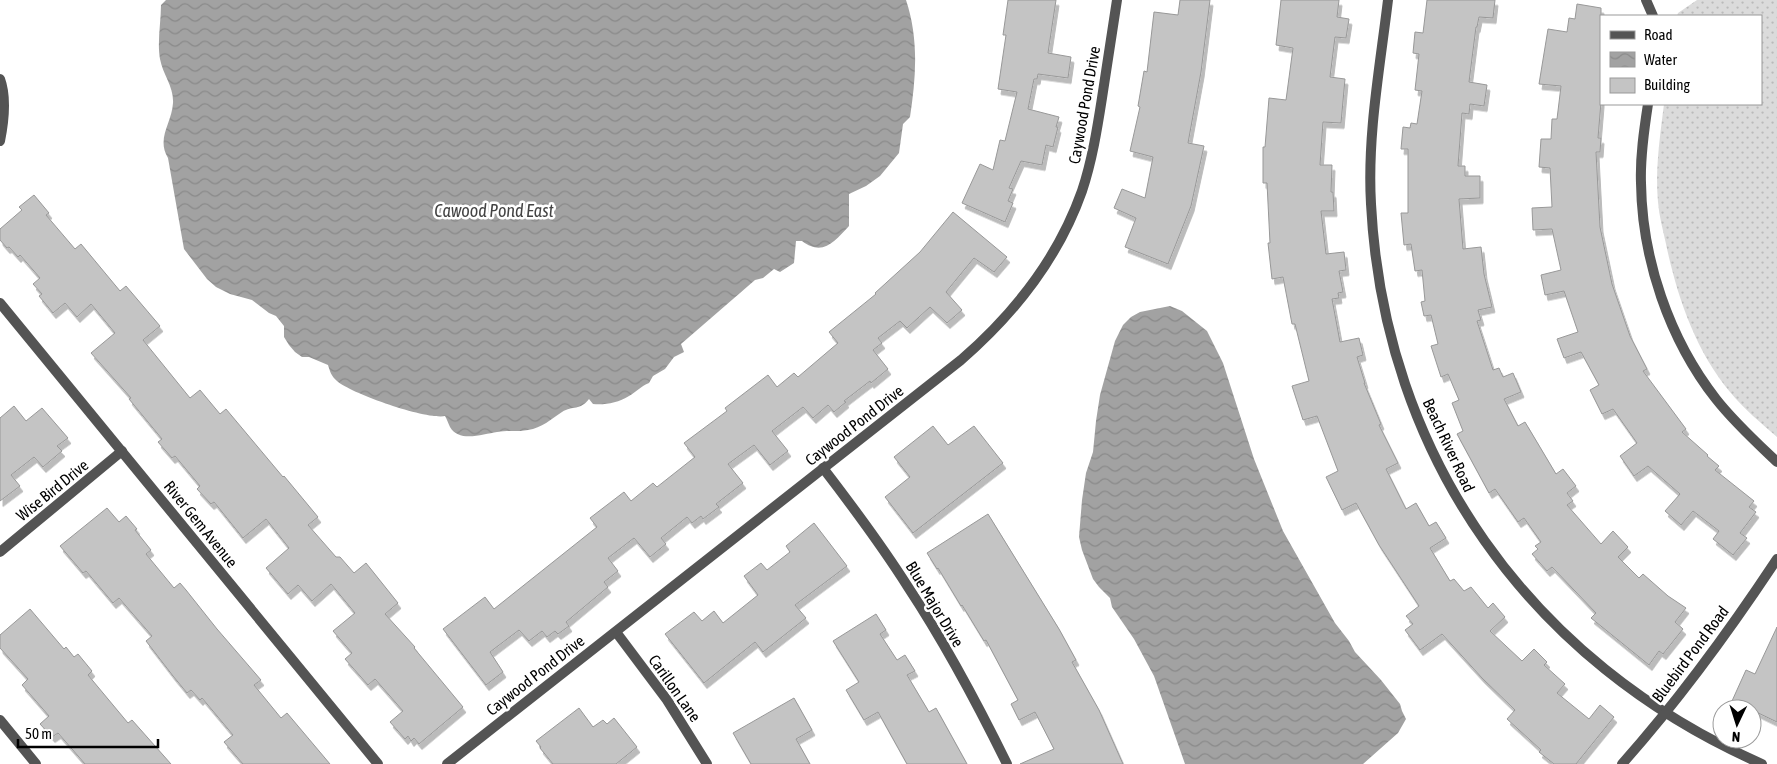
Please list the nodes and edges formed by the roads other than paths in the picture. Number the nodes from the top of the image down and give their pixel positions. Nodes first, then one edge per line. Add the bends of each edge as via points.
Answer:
1 (1118, 0) edge
2 (1388, 0) edge
3 (1646, 0) edge
4 (1653, 15) edge
5 (0, 78) edge
6 (1648, 105) edge
7 (0, 141) edge
8 (0, 303) edge
9 (122, 451) junction
10 (1777, 462) edge
11 (823, 468) junction
12 (0, 552) edge
13 (1777, 559) edge
14 (616, 632) junction
15 (1664, 712) junction
16 (0, 720) edge
17 (36, 764) edge
18 (378, 764) edge
19 (447, 764) edge
20 (707, 764) edge
21 (1007, 764) edge
22 (1622, 764) edge
23 (1762, 764) edge

1 - 11 street, Caywood Pond Drive via 1092,158 1076,207 1050,258 1017,305 986,338
2 - 15 street, Beach River Road via 1372,134 1371,217 1384,308 1411,400 1457,498 1504,568 1568,638 1615,678
3 - 4 street
5 - 7 street via 4,107
6 - 10 street via 1642,145 1641,198 1660,294 1678,338 1701,377 1730,416
8 - 9 street, River Gem Avenue
9 - 12 street, Wise Bird Drive
9 - 18 street, River Gem Avenue
11 - 14 street, Caywood Pond Drive
11 - 21 street, Blue Major Drive via 926,614
13 - 15 street, Bluebird Pond Road via 1746,606
14 - 19 street, Caywood Pond Drive
14 - 20 street, Carillon Lane via 667,700
15 - 22 street, Bluebird Pond Road
15 - 23 street, Beach River Road
16 - 17 street

